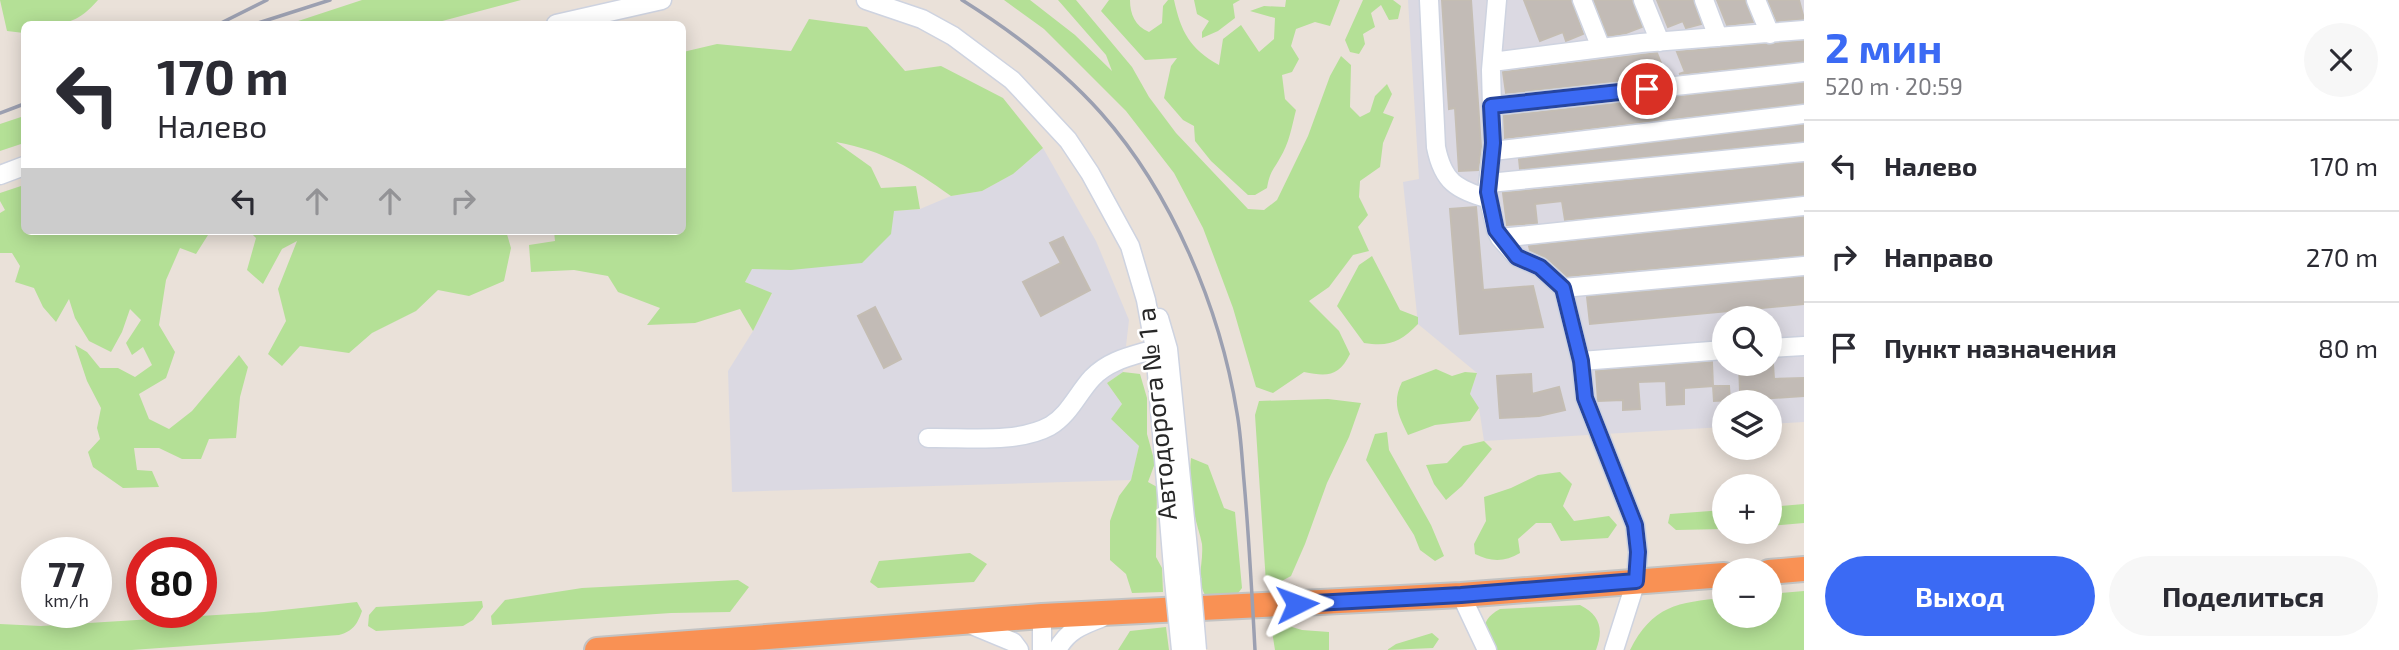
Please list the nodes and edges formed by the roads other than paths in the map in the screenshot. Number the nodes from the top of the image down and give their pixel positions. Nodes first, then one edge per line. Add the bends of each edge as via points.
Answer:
1 (662, 0) edge
2 (866, 0) edge
3 (1429, 0) edge
4 (1497, 0) edge
5 (1582, 0) edge
6 (1643, 0) edge
7 (1703, 0) edge
8 (1756, 0) edge
9 (568, 21) edge
10 (1804, 30) edge
11 (1770, 34) junction
12 (1718, 37) junction
13 (1660, 42) junction
14 (1601, 48) junction
15 (1492, 62) junction
16 (1804, 72) edge
17 (1491, 106) junction
18 (1804, 114) edge
19 (1493, 150) junction
20 (1804, 152) edge
21 (21, 167) edge
22 (0, 175) edge
23 (1489, 191) junction
24 (1804, 206) edge
25 (1500, 237) junction
26 (1130, 247) junction
27 (1804, 266) edge
28 (1563, 288) junction
29 (1804, 346) edge
30 (1782, 347) edge
31 (1154, 349) junction
32 (1712, 351) edge
33 (1581, 361) junction
34 (928, 438) dead end
35 (1804, 569) edge
36 (1782, 571) edge
37 (1712, 576) edge
38 (1183, 580) junction
39 (1636, 581) junction
40 (1461, 595) junction
41 (1113, 614) junction
42 (1042, 616) junction
43 (964, 622) junction
44 (597, 650) edge
45 (1019, 650) edge
46 (1042, 650) edge
47 (1057, 650) edge
48 (1181, 650) edge
49 (1197, 650) edge
50 (1487, 650) edge
51 (1614, 650) edge

1 - 9 street
2 - 26 street, Автодорога № 1 а via 922,19 1012,80 1068,140
3 - 23 street via 1439,163 1455,184
4 - 15 street
5 - 14 street
6 - 13 street
7 - 12 street
8 - 11 street
10 - 11 street
11 - 12 street
12 - 13 street
13 - 14 street
14 - 15 street
15 - 17 street
16 - 17 street
17 - 19 street
18 - 19 street
19 - 23 street
20 - 23 street
21 - 22 street
23 - 25 street
24 - 25 street
25 - 28 street via 1517,257 1540,267
26 - 31 street, Автодорога № 1 а
26 - 38 street via 1168,349
27 - 28 street
28 - 33 street
29 - 30 street
31 - 34 street via 1112,362 1051,425 1020,436
31 - 38 street, Автодорога № 1 а
32 - 33 street
33 - 39 street via 1585,398 1635,525
35 - 36 highway
37 - 39 highway
38 - 48 street, bridge
38 - 49 street, bridge
39 - 40 highway
39 - 51 street
40 - 41 highway
40 - 50 street
41 - 42 highway
41 - 47 street via 1078,626
42 - 43 highway
42 - 46 street
43 - 44 highway
43 - 45 street via 1013,642

